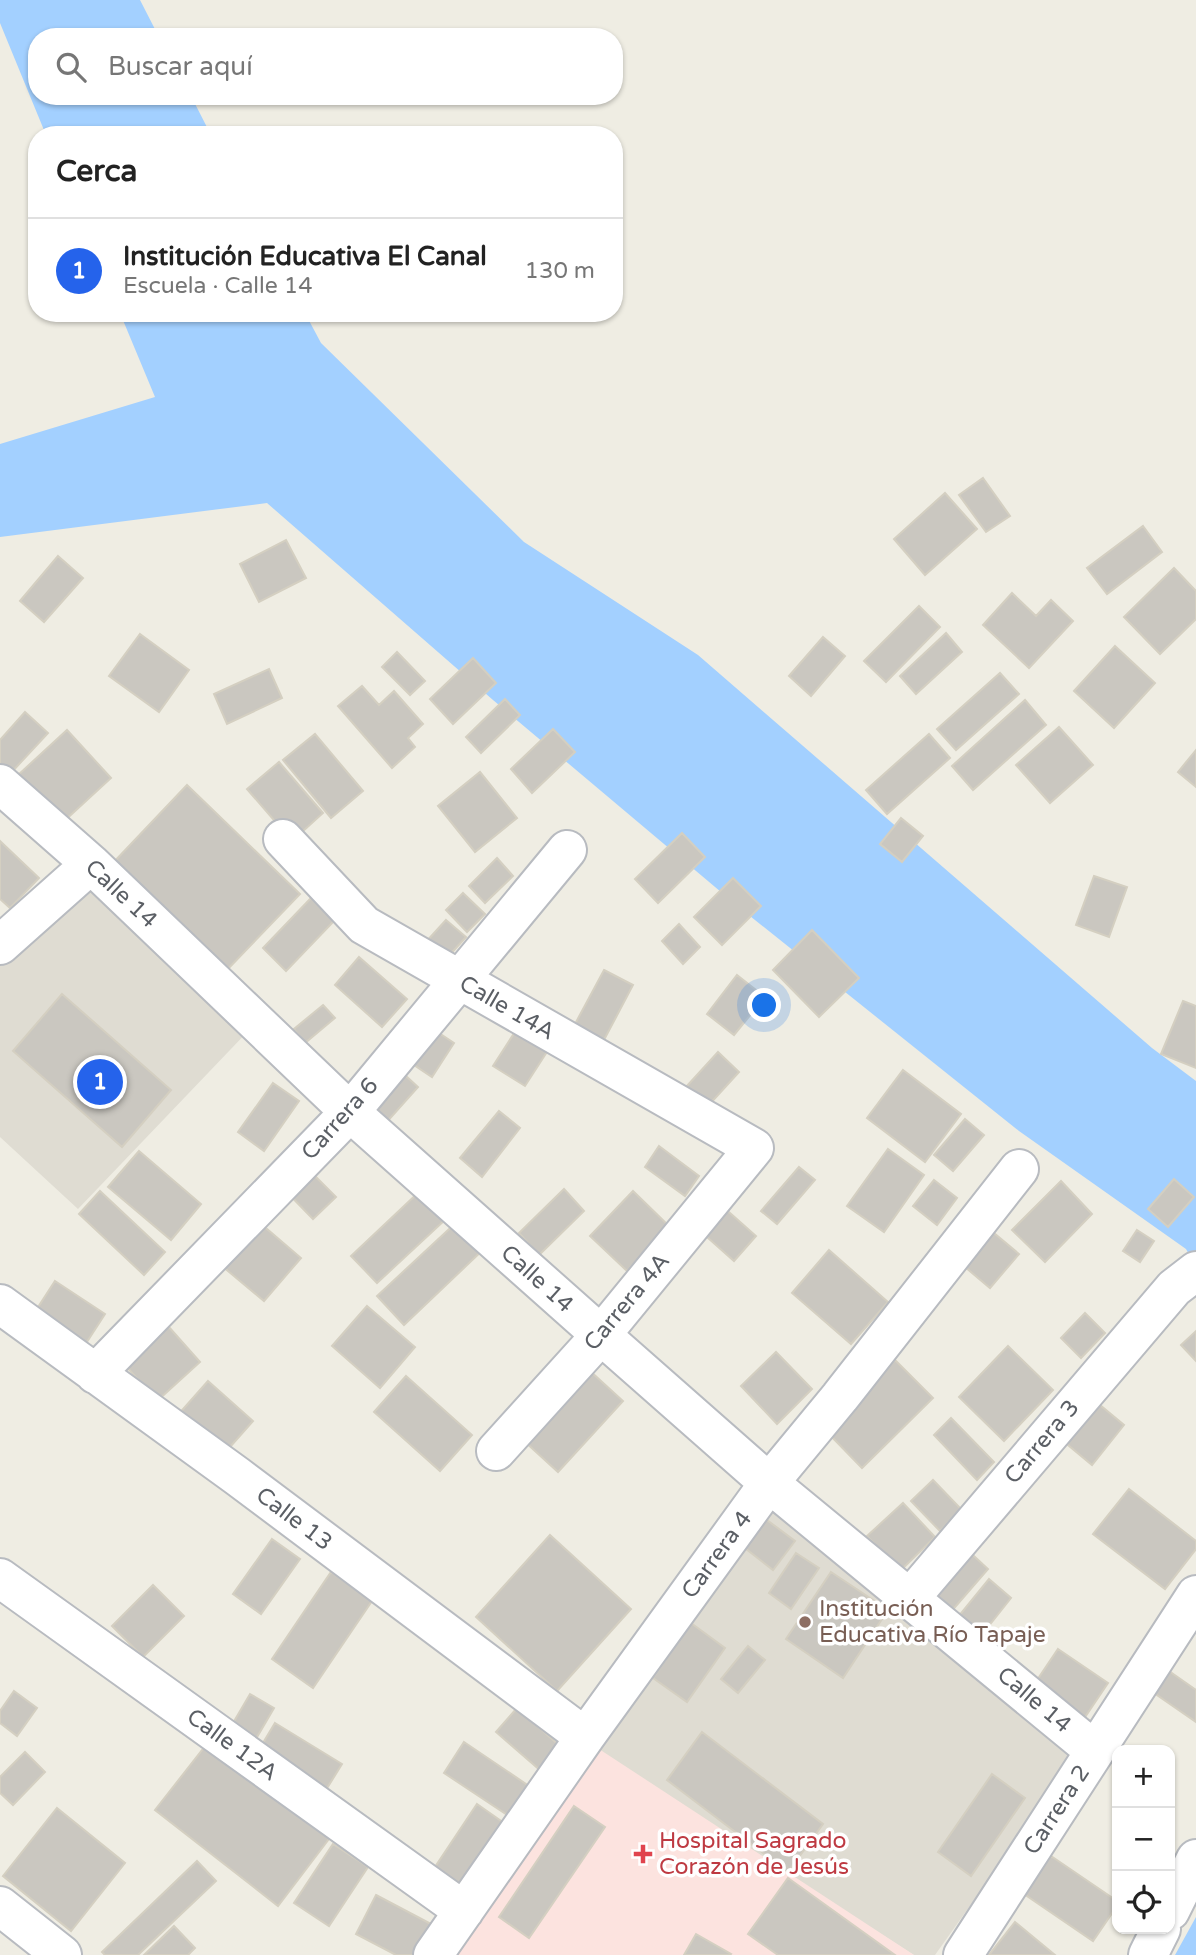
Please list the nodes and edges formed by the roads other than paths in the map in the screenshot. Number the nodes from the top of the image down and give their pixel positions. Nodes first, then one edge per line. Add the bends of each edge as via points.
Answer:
1 (0, 784) edge
2 (283, 839) dead end
3 (568, 850) dead end
4 (91, 864) junction
5 (0, 945) edge
6 (458, 981) junction
7 (350, 1112) junction
8 (754, 1148) joint
9 (1019, 1169) dead end
10 (1185, 1279) edge
11 (0, 1304) edge
12 (601, 1335) junction
13 (95, 1374) junction
14 (496, 1451) dead end
15 (769, 1483) junction
16 (0, 1578) edge
17 (1196, 1595) edge
18 (911, 1597) junction
19 (585, 1737) junction
20 (1095, 1751) junction
21 (1196, 1859) edge
22 (1175, 1901) edge
23 (0, 1906) edge
24 (464, 1911) junction
25 (1158, 1934) edge
26 (62, 1955) edge
27 (433, 1955) edge
28 (963, 1955) edge
29 (1148, 1955) edge

1 - 4 street, Calle 14
2 - 6 street, Calle 14A via 364,925
3 - 6 street, Carrera 6
4 - 5 street
4 - 7 street, Calle 14
6 - 7 street, Carrera 6
6 - 8 street, Calle 14A
7 - 12 street, Calle 14
7 - 13 street, Carrera 6
8 - 12 street, Carrera 4A
9 - 15 street, Carrera 4
10 - 18 street, Carrera 3
11 - 13 street, Calle 13
12 - 14 street, Carrera 4A
12 - 15 street, Calle 14
13 - 19 street, Calle 13
15 - 18 street, Calle 14
15 - 19 street, Carrera 4
16 - 24 street, Calle 12A
17 - 20 street, Carrera 2
18 - 20 street, Calle 14
19 - 24 street, Carrera 4
20 - 28 street, Carrera 2
21 - 22 street
23 - 26 street
24 - 27 street, Carrera 4
25 - 29 street

